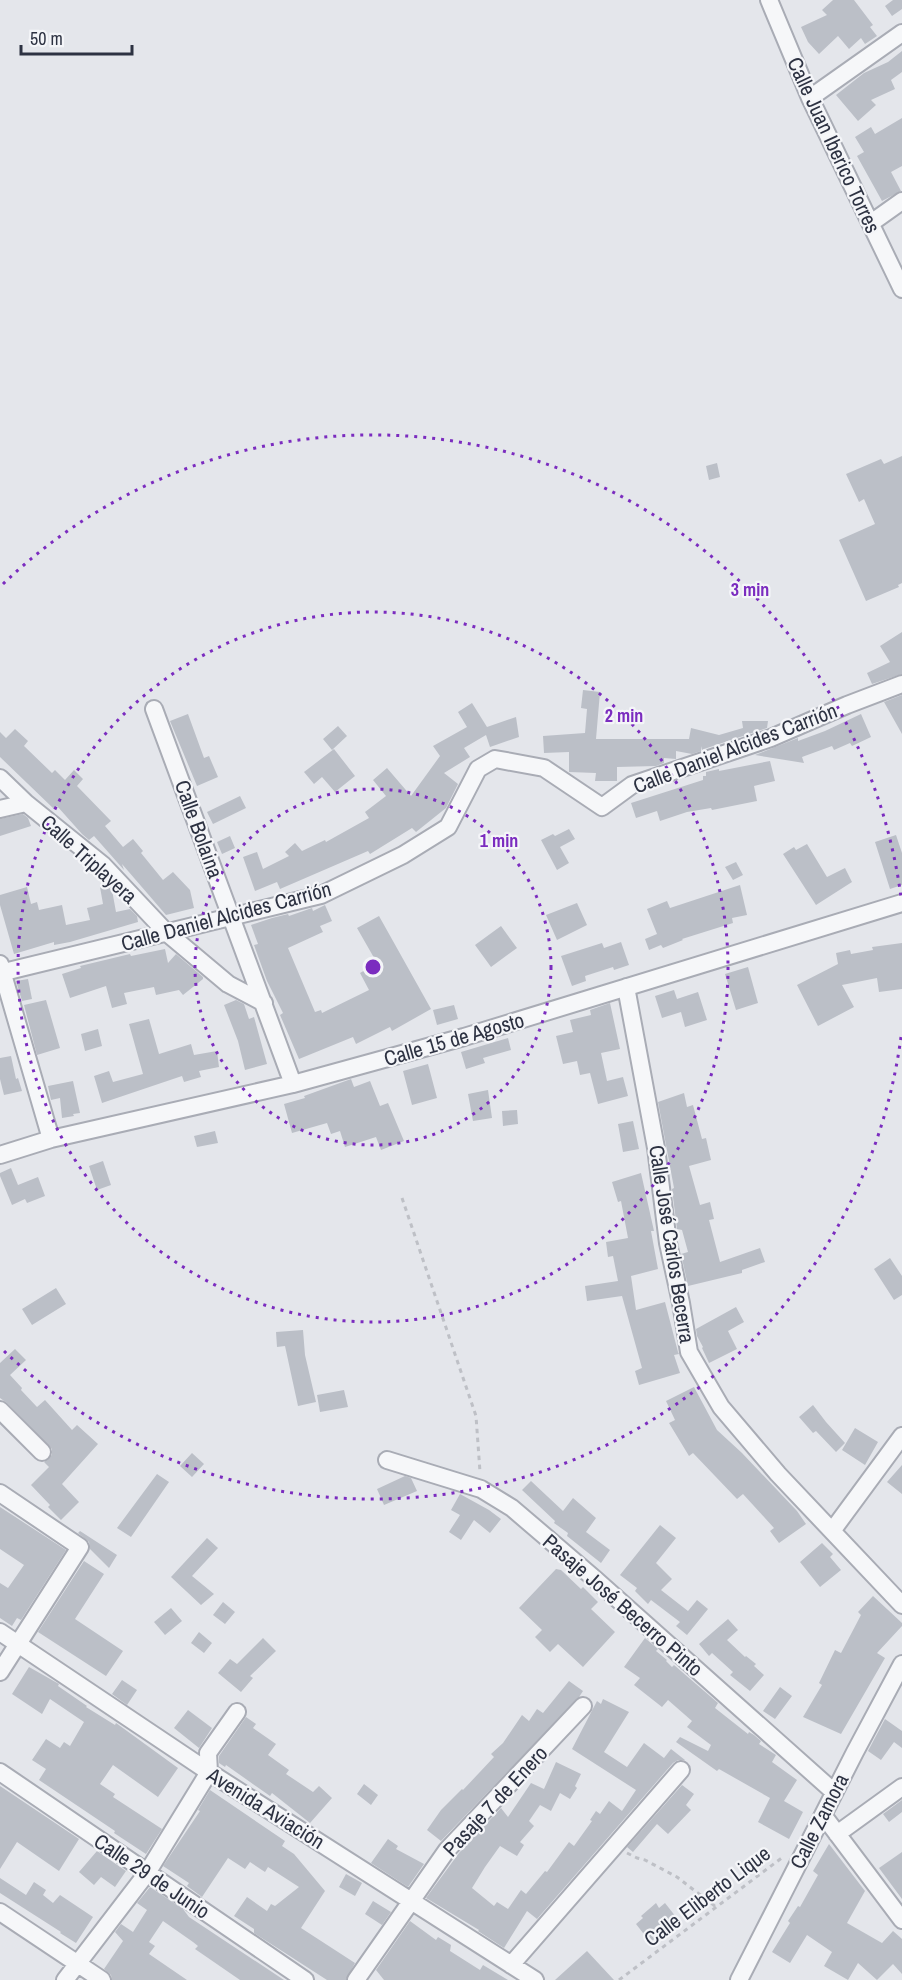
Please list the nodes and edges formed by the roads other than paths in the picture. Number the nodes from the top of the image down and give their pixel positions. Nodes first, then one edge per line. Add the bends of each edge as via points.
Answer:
1 (769, 0) edge
2 (902, 33) edge
3 (810, 98) junction
4 (902, 201) edge
5 (871, 223) junction
6 (902, 289) edge
7 (902, 684) edge
8 (154, 709) dead end
9 (0, 778) edge
10 (26, 803) junction
11 (0, 809) edge
12 (902, 903) edge
13 (232, 918) junction
14 (166, 932) junction
15 (1, 969) edge
16 (626, 987) junction
17 (264, 1003) junction
18 (293, 1084) junction
19 (51, 1139) junction
20 (0, 1155) edge
21 (0, 1410) edge
22 (902, 1436) edge
23 (42, 1452) dead end
24 (387, 1460) dead end
25 (0, 1494) edge
26 (832, 1531) junction
27 (902, 1605) edge
28 (0, 1632) edge
29 (18, 1644) junction
30 (902, 1664) edge
31 (0, 1672) edge
32 (584, 1706) dead end
33 (237, 1712) dead end
34 (681, 1770) dead end
35 (0, 1772) edge
36 (209, 1772) junction
37 (902, 1787) edge
38 (834, 1792) junction
39 (823, 1815) junction
40 (837, 1834) junction
41 (147, 1873) junction
42 (411, 1900) junction
43 (0, 1912) edge
44 (902, 1920) edge
45 (78, 1963) junction
46 (511, 1965) junction
47 (65, 1980) edge
48 (102, 1980) edge
49 (305, 1980) edge
50 (356, 1980) edge
51 (535, 1980) edge
52 (739, 1980) edge

1 - 3 street, Calle Juan Iberico Torres
2 - 3 street
3 - 5 street, Calle Juan Iberico Torres
4 - 5 street
5 - 6 street, Calle Juan Iberico Torres
7 - 13 street, Calle Daniel Alcides Carrión via 771,738 632,785 602,807 544,768 495,759 478,769 448,827 403,855 321,895
8 - 13 street, Calle Bolaina
9 - 10 street, Calle Triplayera
10 - 11 street
10 - 14 street, Calle Triplayera via 103,865
12 - 16 street, Calle 15 de Agosto
13 - 14 street, Calle Daniel Alcides Carrión
13 - 17 street, Calle Bolaina
14 - 15 street, Calle Daniel Alcides Carrión
14 - 17 street, Calle Triplayera via 228,984
15 - 19 street
16 - 18 street, Calle 15 de Agosto
16 - 26 street, Calle José Carlos Becerra via 689,1352 721,1407
17 - 18 street, Calle Bolaina
18 - 19 street, Calle 15 de Agosto
19 - 20 street, Calle 15 de Agosto
21 - 23 street
22 - 26 street
24 - 38 street, Pasaje José Becerro Pinto via 480,1489 513,1508
25 - 29 street via 80,1547
26 - 27 street, Calle José Carlos Becerra
28 - 29 street, Avenida Aviación
29 - 31 street
29 - 36 street, Avenida Aviación
30 - 38 street, Calle Zamora
32 - 42 street, Pasaje 7 de Enero via 447,1850
33 - 36 street via 208,1753
34 - 46 street
35 - 41 street, Calle 29 de Junio
36 - 41 street
36 - 42 street, Avenida Aviación
37 - 40 street
38 - 39 street, Calle Zamora
39 - 40 street
39 - 52 street, Calle Zamora
40 - 44 street
41 - 45 street
41 - 49 street, Calle 29 de Junio
42 - 46 street, Avenida Aviación
42 - 50 street, Pasaje 7 de Enero
43 - 45 street
45 - 47 street
45 - 48 street
46 - 51 street, Avenida Aviación

